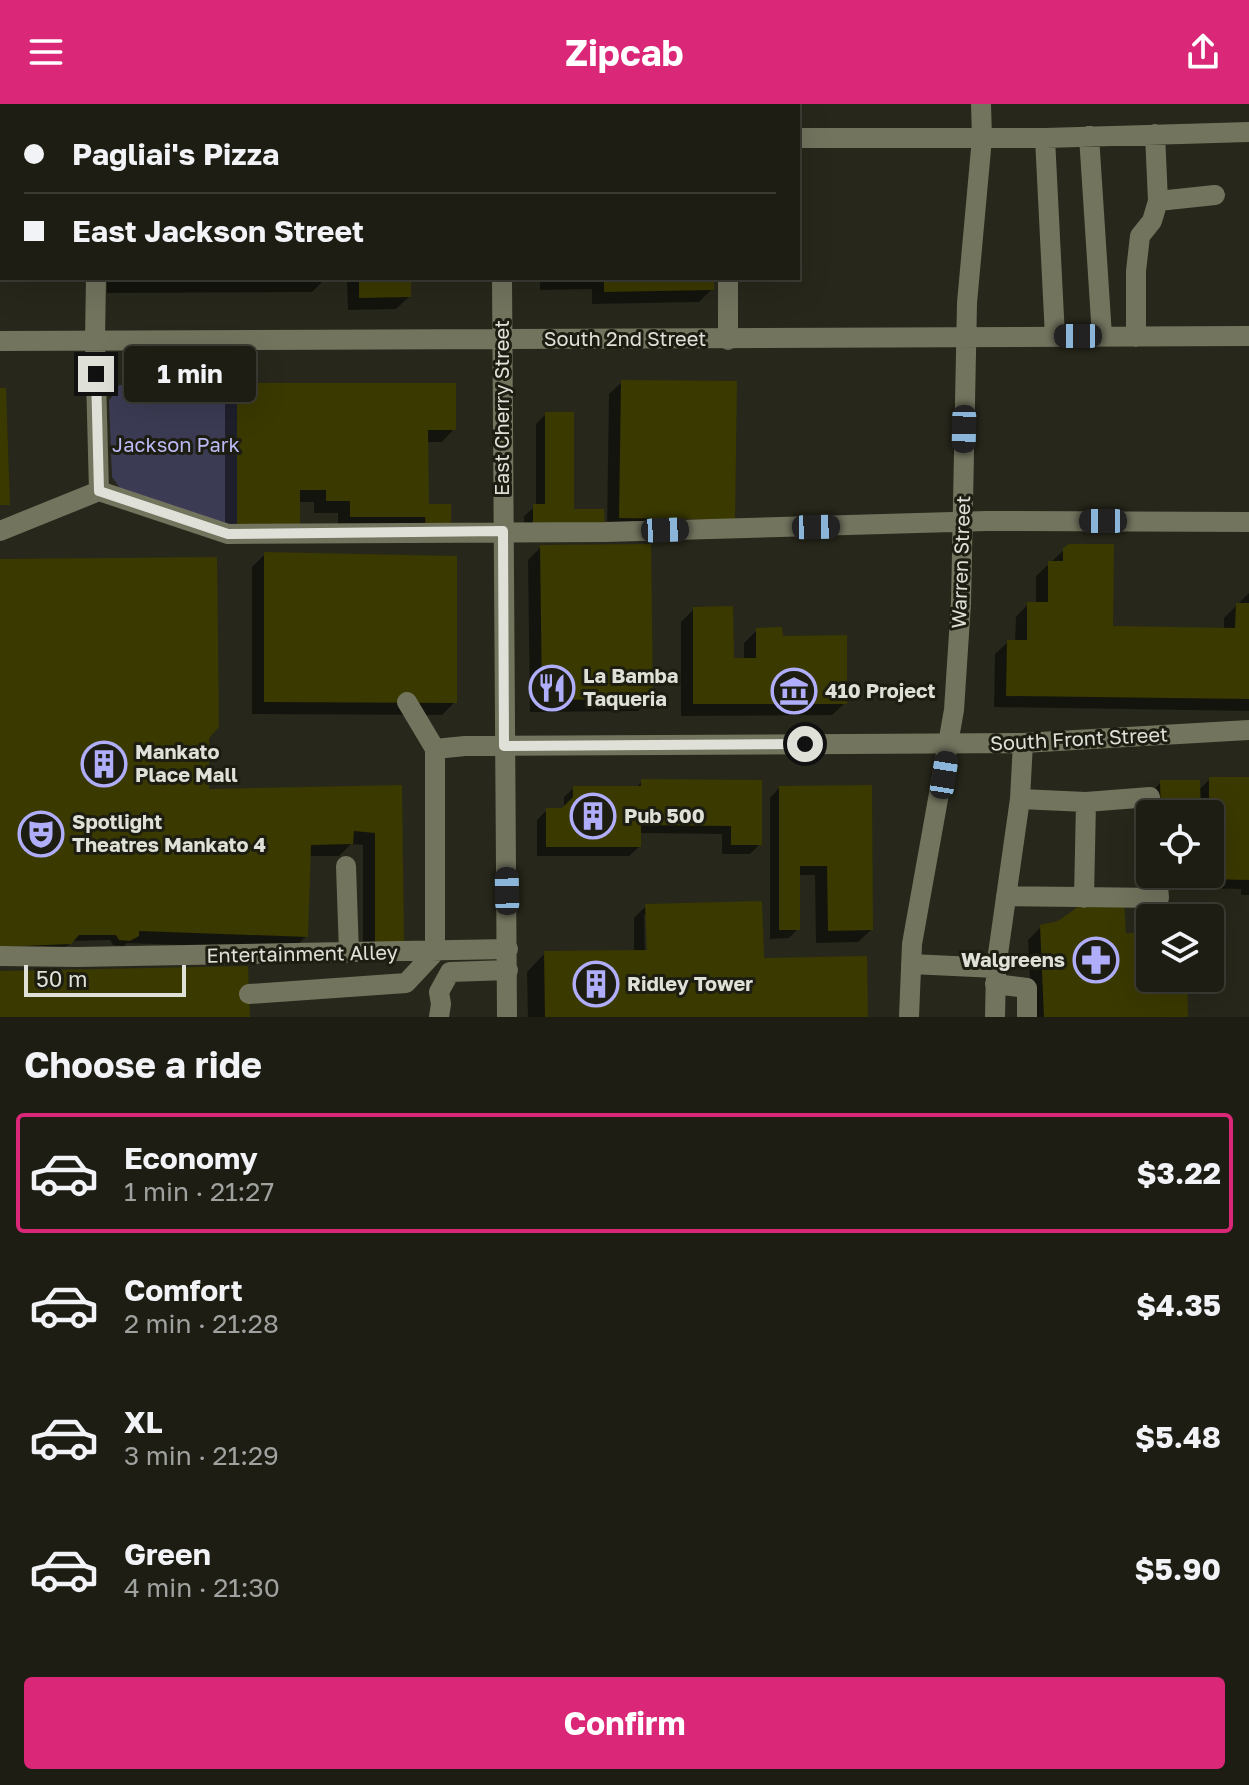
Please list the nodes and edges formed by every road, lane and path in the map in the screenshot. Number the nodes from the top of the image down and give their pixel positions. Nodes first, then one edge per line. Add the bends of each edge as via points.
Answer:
1 (981, 104) edge
2 (1249, 132) edge
3 (1155, 134) junction
4 (1089, 136) junction
5 (800, 138) edge
6 (982, 138) junction
7 (1045, 138) junction
8 (1215, 195) dead end
9 (1158, 201) junction
10 (96, 280) edge
11 (502, 280) edge
12 (728, 280) edge
13 (966, 336) junction
14 (1102, 336) junction
15 (1249, 336) edge
16 (1055, 337) junction
17 (1136, 337) junction
18 (501, 339) junction
19 (95, 340) junction
20 (728, 340) junction
21 (0, 341) edge
22 (99, 491) junction
23 (962, 522) junction
24 (1249, 522) edge
25 (0, 531) edge
26 (503, 531) junction
27 (407, 702) dead end
28 (1249, 730) edge
29 (1023, 743) junction
30 (948, 744) junction
31 (504, 746) junction
32 (435, 749) junction
33 (1020, 799) junction
34 (1150, 800) edge
35 (1086, 802) junction
36 (346, 866) dead end
37 (1158, 888) edge
38 (1006, 896) junction
39 (1084, 898) junction
40 (435, 952) junction
41 (349, 953) junction
42 (0, 956) edge
43 (508, 959) junction
44 (911, 964) junction
45 (996, 976) junction
46 (406, 983) junction
47 (439, 992) junction
48 (249, 994) dead end
49 (439, 1017) edge
50 (507, 1017) edge
51 (909, 1017) edge
52 (995, 1017) edge
53 (1027, 1017) edge

1 - 6 street, Warren Street
2 - 3 street
3 - 4 street
3 - 9 street
4 - 7 street
4 - 14 street
5 - 6 street
6 - 7 street
6 - 13 street, Warren Street
7 - 16 street
8 - 9 street
9 - 17 street via 1140,236
10 - 19 street
11 - 18 street, East Cherry Street
12 - 20 street
13 - 16 street, South 2nd Street
13 - 20 street, South 2nd Street
13 - 23 street, Warren Street
14 - 16 street, South 2nd Street
14 - 17 street, South 2nd Street
15 - 17 street, South 2nd Street
18 - 19 street, South 2nd Street
18 - 20 street, South 2nd Street
18 - 26 street, East Cherry Street
19 - 21 street, South 2nd Street
19 - 22 street
22 - 25 street
22 - 26 street via 228,534
23 - 24 street
23 - 26 street
23 - 30 street, Warren Street via 961,603
26 - 31 street, East Cherry Street
27 - 32 street
28 - 29 street, South Front Street
29 - 30 street, South Front Street
29 - 33 street
30 - 31 street, South Front Street
30 - 44 street, Warren Street
31 - 32 street, South Front Street
31 - 43 street, East Cherry Street
32 - 40 street
33 - 35 street
33 - 38 street
34 - 35 street
35 - 39 street
36 - 41 street
37 - 39 street via 1159,898
38 - 39 street
38 - 45 street
40 - 41 street, Entertainment Alley
40 - 43 street, Entertainment Alley
40 - 46 street
41 - 42 street, Entertainment Alley
43 - 47 street via 450,972
43 - 50 street, East Cherry Street
44 - 45 street
44 - 51 street, Warren Street
45 - 52 street
45 - 53 street via 1027,988
46 - 47 street
46 - 48 street
47 - 49 street

